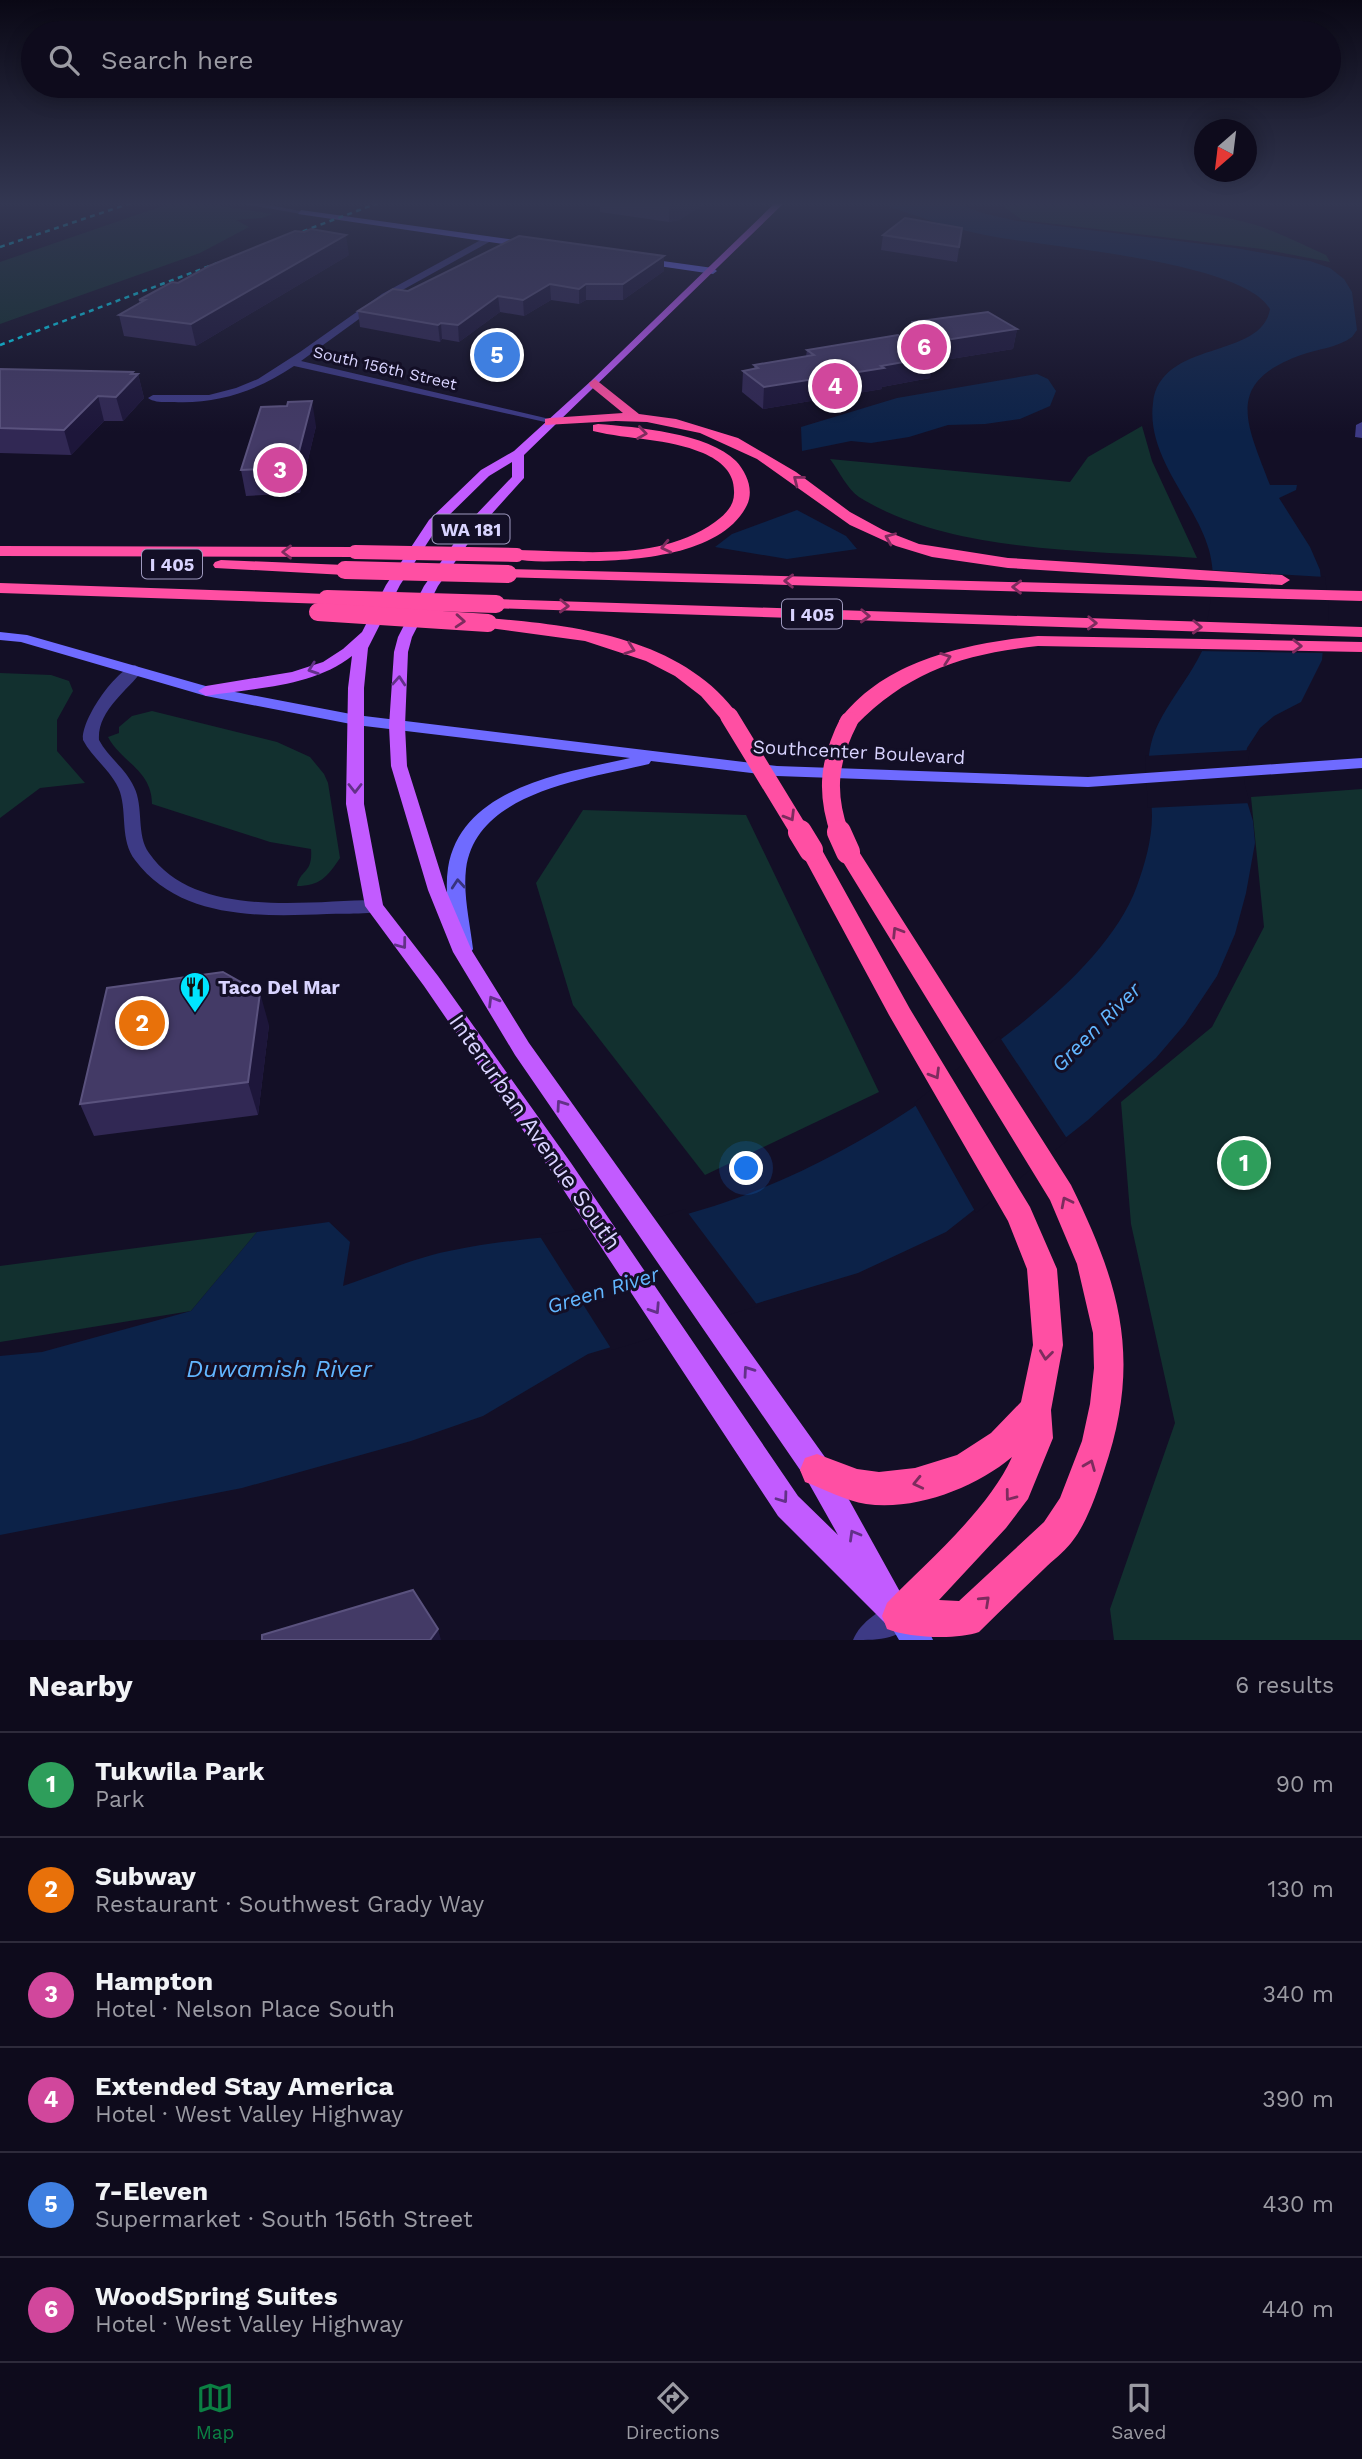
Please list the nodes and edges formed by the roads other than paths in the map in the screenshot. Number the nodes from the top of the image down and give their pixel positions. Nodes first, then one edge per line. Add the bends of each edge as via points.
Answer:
1 (415, 280) edge
2 (704, 280) edge
3 (294, 363) junction
4 (595, 383) junction
5 (153, 398) dead end
6 (632, 415) junction
7 (550, 422) junction
8 (518, 454) junction
9 (0, 551) edge
10 (0, 558) edge
11 (1135, 581) junction
12 (1362, 584) edge
13 (0, 588) edge
14 (0, 594) edge
15 (1362, 596) edge
16 (323, 606) junction
17 (368, 632) junction
18 (1362, 632) edge
19 (1129, 633) junction
20 (0, 636) edge
21 (1362, 647) edge
22 (135, 670) junction
23 (206, 691) junction
24 (356, 720) junction
25 (397, 726) junction
26 (654, 757) junction
27 (1362, 762) edge
28 (374, 906) junction
29 (463, 952) junction
30 (1035, 1410) junction
31 (817, 1470) junction
32 (909, 1628) edge
33 (868, 1640) edge

1 - 3 street via 329,333
2 - 4 main road, WA 181
3 - 5 street via 216,397
3 - 7 street, South 156th Street
4 - 6 highway
4 - 7 main road, WA 181
6 - 7 highway
11 -> 6 highway via 971,560 910,546 851,519 741,443 688,425
7 - 8 main road, WA 181
7 -> 9 highway, bridge via 695,444 735,469 743,496 726,521 696,539 599,556
8 - 17 main road, Interurban Avenue South / WA 181 via 485,474 434,523
25 -> 8 main road, Interurban Avenue South / WA 181 via 405,637 431,586 474,525 517,478
11 -> 10 highway, I 405, bridge via 508,574
11 - 12 highway
11 - 15 highway, I 405
13 - 16 highway, I 405
14 - 16 highway
16 -> 19 highway, I 405, bridge via 496,604
16 -> 30 highway, bridge via 569,632 642,654 709,692 729,716 811,850 901,1015 1020,1216 1042,1269 1046,1300 1048,1345
17 -> 23 main road via 342,657 295,676
17 - 24 main road, Interurban Avenue South via 361,648
19 -> 18 highway, I 405
19 -> 21 highway
32 -> 19 highway, bridge via 966,1619 1062,1527 1094,1455 1105,1412 1108,1332 1093,1264 1061,1193 848,852 835,823 828,782 832,753 849,722 887,687 920,668 995,645
20 - 22 main road, Southcenter Boulevard
22 - 23 main road, Southcenter Boulevard
22 - 28 street via 90,729 91,741 128,789 138,850 148,867 185,893 212,902 244,907
23 - 24 main road, Southcenter Boulevard
24 - 25 main road, Southcenter Boulevard
24 -> 28 main road, Interurban Avenue South via 355,804
25 - 26 main road, Southcenter Boulevard
25 - 29 main road, Interurban Avenue South via 406,797
26 - 27 main road, Southcenter Boulevard via 777,771 1088,782
29 -> 26 main road via 457,868 464,841 481,820 506,800 534,789
28 -> 32 main road, Interurban Avenue South via 563,1170 788,1506
31 -> 29 main road, Interurban Avenue South via 522,1049
30 -> 31 highway via 976,1464 940,1478 864,1487
30 -> 32 highway via 1037,1438 1016,1487
32 -> 31 main road, Interurban Avenue South
32 - 33 street

